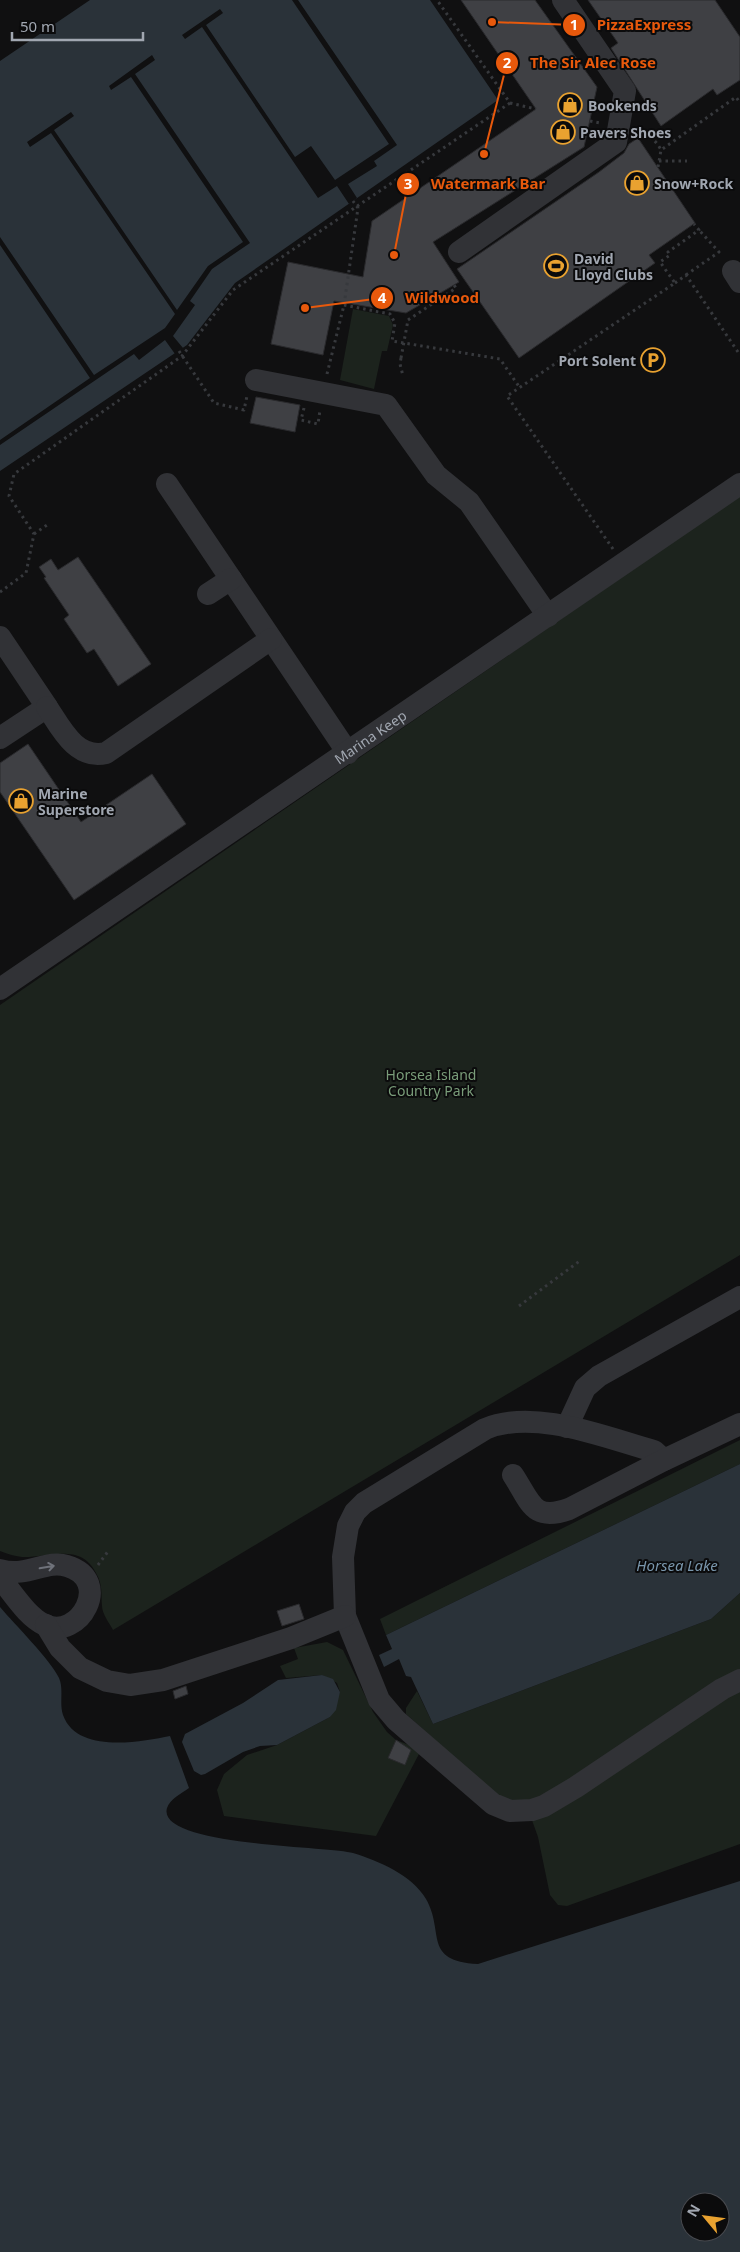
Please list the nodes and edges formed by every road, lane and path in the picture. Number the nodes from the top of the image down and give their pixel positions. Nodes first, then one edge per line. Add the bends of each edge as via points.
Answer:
1 (437, 0) edge
2 (563, 0) edge
3 (510, 103) junction
4 (740, 103) edge
5 (536, 109) dead end
6 (632, 130) dead end
7 (661, 150) junction
8 (659, 161) junction
9 (687, 161) dead end
10 (658, 167) dead end
11 (353, 201) dead end
12 (358, 208) junction
13 (694, 224) dead end
14 (699, 230) junction
15 (459, 252) dead end
16 (686, 275) junction
17 (675, 283) junction
18 (454, 285) dead end
19 (344, 304) junction
20 (179, 351) dead end
21 (182, 356) junction
22 (740, 356) edge
23 (403, 376) dead end
24 (256, 388) joint
25 (520, 388) junction
26 (313, 399) junction
27 (167, 484) dead end
28 (740, 484) edge
29 (46, 525) dead end
30 (34, 534) junction
31 (623, 564) junction
32 (231, 579) junction
33 (0, 592) edge
34 (208, 594) dead end
35 (548, 616) junction
36 (0, 637) edge
37 (272, 639) junction
38 (47, 707) junction
39 (0, 738) edge
40 (348, 753) junction
41 (0, 989) edge
42 (581, 1260) dead end
43 (740, 1297) edge
44 (518, 1306) dead end
45 (740, 1424) edge
46 (567, 1427) junction
47 (664, 1460) junction
48 (513, 1475) dead end
49 (0, 1570) edge
50 (0, 1578) edge
51 (345, 1616) junction
52 (46, 1625) junction
53 (740, 1680) edge

1 - 3 path
2 - 15 street via 625,91 616,142
3 - 5 path
3 - 12 path
4 - 7 path via 736,97
6 - 7 path via 644,133
7 - 8 path
8 - 9 path
8 - 10 path
11 - 12 path
12 - 19 path
12 - 21 path via 233,290
13 - 14 path
14 - 16 path via 719,252
14 - 17 path via 668,252 670,256 660,262
16 - 17 path
16 - 22 path
17 - 25 path
18 - 23 path, bridge via 456,288 408,320 400,364
19 - 25 path via 390,314 395,323 392,340 500,359
19 - 26 path
20 - 21 path
21 - 24 path via 214,403 244,410 247,394
21 - 30 path via 14,474 9,496
24 - 26 street
25 - 31 path via 508,396
26 - 26 path via 318,424 301,420
26 - 35 street via 386,405 436,475 469,502
27 - 32 street
28 - 31 street, Marina Keep
29 - 30 path
30 - 33 path via 26,574
31 - 35 street, Marina Keep
32 - 34 street
32 - 37 street
35 - 40 street, Marina Keep
36 - 38 street
37 - 38 street via 106,753 87,752 73,744
37 - 40 street
38 - 39 street
40 - 41 street, Marina Keep
42 - 44 path
43 - 46 street via 598,1376 585,1388
45 - 47 street
46 - 47 street via 654,1451
46 - 51 street via 534,1420 498,1423 364,1503 348,1526 343,1557
47 - 48 street via 553,1515 536,1510
49 -> 52 street via 18,1573 61,1564 85,1577 92,1591 89,1604 78,1618 69,1624
50 - 52 street via 36,1620
51 - 52 street via 290,1638 163,1680 130,1685 107,1680 80,1668 60,1648
51 - 53 street via 380,1700 391,1714 493,1804 510,1811 532,1810 552,1801

